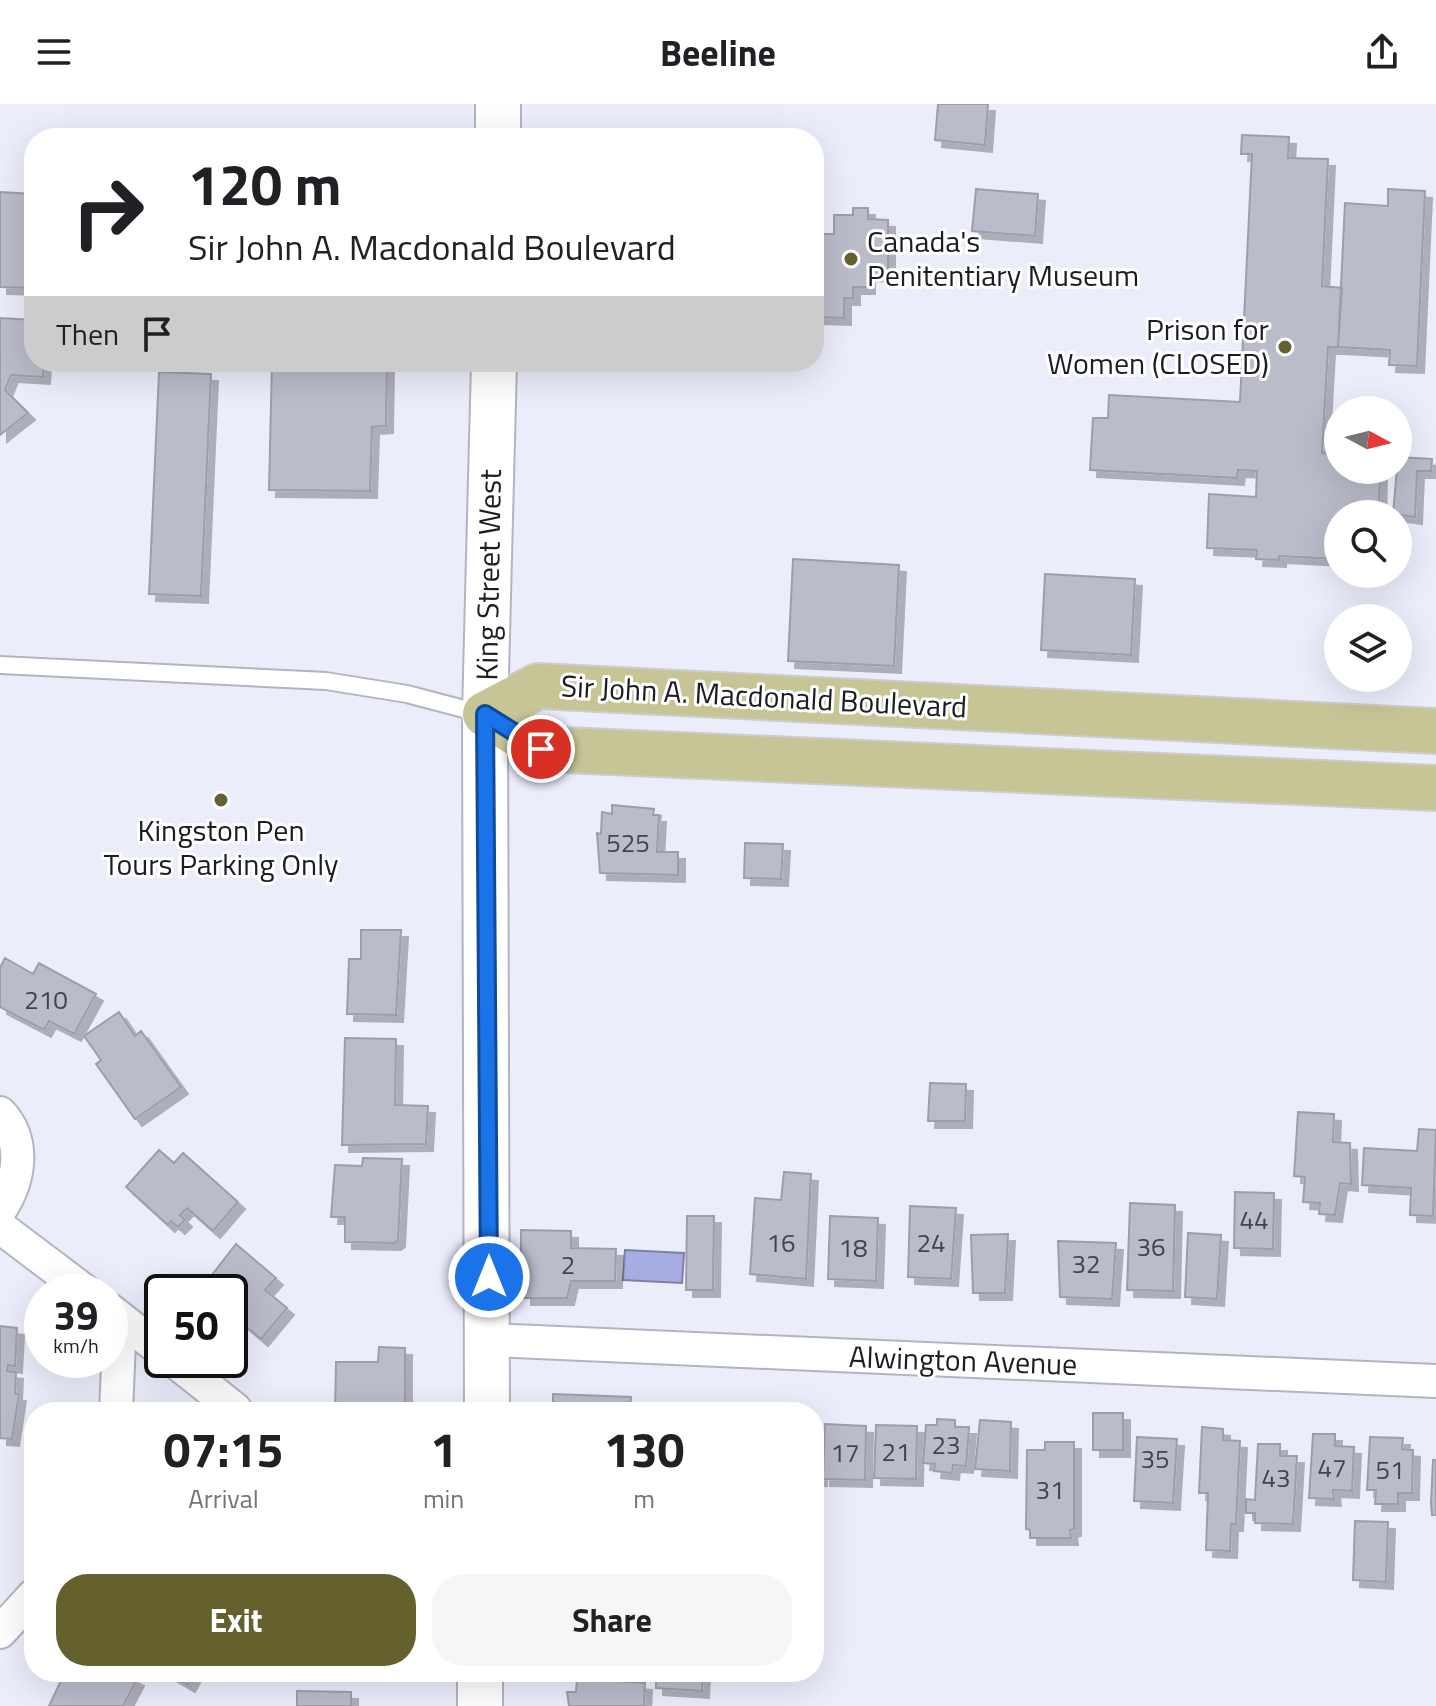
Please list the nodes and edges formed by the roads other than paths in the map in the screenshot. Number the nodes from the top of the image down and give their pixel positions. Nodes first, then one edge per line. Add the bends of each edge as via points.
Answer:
1 (498, 104) edge
2 (498, 128) edge
3 (494, 372) edge
4 (0, 665) edge
5 (485, 714) junction
6 (1436, 731) edge
7 (1436, 788) edge
8 (0, 1113) edge
9 (0, 1210) edge
10 (0, 1227) edge
11 (62, 1274) edge
12 (128, 1324) edge
13 (144, 1337) edge
14 (489, 1340) junction
15 (116, 1378) edge
16 (195, 1378) edge
17 (1436, 1381) edge
18 (116, 1402) edge
19 (225, 1402) edge
20 (487, 1402) edge
21 (24, 1606) edge
22 (0, 1632) edge
23 (480, 1682) edge
24 (480, 1706) edge

1 - 2 main road
3 - 5 main road, King Street West
4 - 5 lane via 326,681
5 - 6 main road, Sir John A. Macdonald Boulevard via 538,686
5 - 7 main road, Sir John A. Macdonald Boulevard via 541,749
5 - 14 main road, King Street West
8 - 9 street via 15,1138 18,1158 15,1180
10 - 11 street
12 - 13 street
14 - 17 street, Alwington Avenue
14 - 20 main road, King Street West
15 - 18 street
16 - 19 street
21 - 22 street
23 - 24 main road

